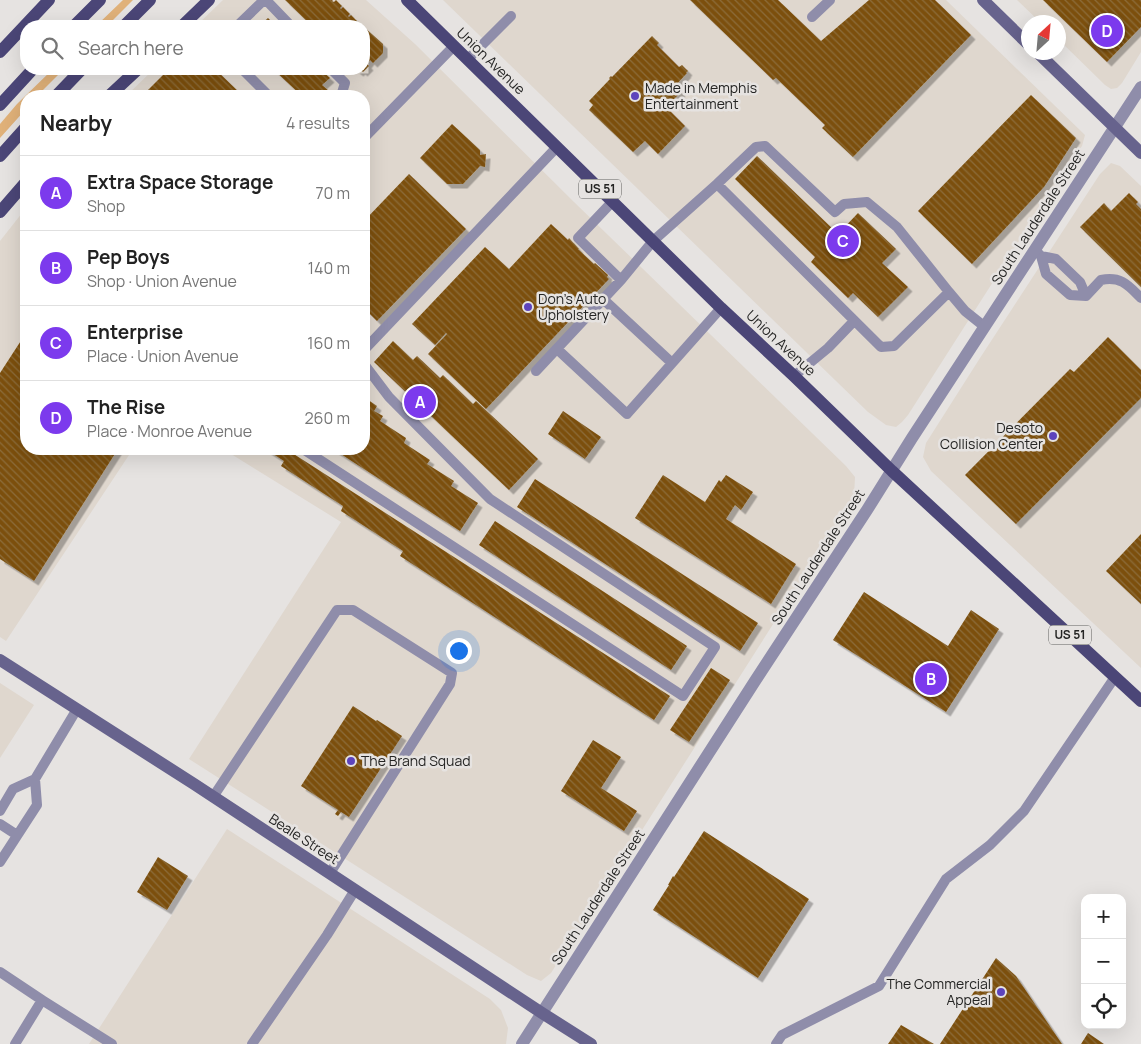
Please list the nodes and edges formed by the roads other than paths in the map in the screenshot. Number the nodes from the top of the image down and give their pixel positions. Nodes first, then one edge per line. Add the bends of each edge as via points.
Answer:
1 (49, 0) edge
2 (100, 0) edge
3 (150, 0) edge
4 (208, 0) edge
5 (265, 0) edge
6 (407, 0) edge
7 (830, 0) edge
8 (983, 0) edge
9 (511, 16) dead end
10 (812, 17) dead end
11 (30, 20) edge
12 (80, 20) edge
13 (130, 20) edge
14 (188, 20) edge
15 (243, 20) edge
16 (285, 20) edge
17 (20, 31) edge
18 (1021, 37) edge
19 (454, 46) junction
20 (0, 52) edge
21 (468, 59) junction
22 (1045, 60) edge
23 (28, 75) edge
24 (76, 75) edge
25 (132, 75) edge
26 (248, 75) edge
27 (338, 75) edge
28 (1141, 88) edge
29 (62, 90) edge
30 (115, 90) edge
31 (263, 90) edge
32 (343, 90) edge
33 (0, 105) edge
34 (1115, 128) junction
35 (370, 132) edge
36 (20, 134) edge
37 (557, 147) junction
38 (1141, 153) edge
39 (0, 156) edge
40 (717, 184) junction
41 (20, 189) edge
42 (613, 202) junction
43 (0, 212) edge
44 (653, 242) junction
45 (1038, 253) junction
46 (621, 280) junction
47 (948, 292) junction
48 (1086, 296) junction
49 (1141, 298) edge
50 (603, 299) junction
51 (721, 308) junction
52 (854, 321) junction
53 (985, 327) junction
54 (370, 344) edge
55 (557, 349) junction
56 (672, 363) junction
57 (536, 371) dead end
58 (370, 372) edge
59 (794, 376) junction
60 (312, 455) edge
61 (892, 470) junction
62 (0, 660) edge
63 (1115, 677) junction
64 (1141, 701) edge
65 (77, 709) junction
66 (34, 779) junction
67 (214, 797) junction
68 (0, 811) edge
69 (0, 824) edge
70 (17, 835) junction
71 (0, 862) edge
72 (330, 873) junction
73 (355, 890) junction
74 (0, 972) edge
75 (42, 1000) junction
76 (542, 1013) junction
77 (15, 1044) edge
78 (112, 1044) edge
79 (252, 1044) edge
80 (522, 1044) edge
81 (591, 1044) edge
82 (776, 1044) edge

1 - 11 main road
2 - 12 main road
3 - 13 main road
4 - 14 main road
5 - 15 lane
5 - 16 lane
6 - 19 main road, Union Avenue / US 51
7 - 10 lane
8 - 18 street
9 - 21 lane
17 - 20 main road
19 - 21 main road, Union Avenue / US 51
19 - 35 lane
21 - 37 main road, Union Avenue / US 51
22 - 34 street
23 - 33 main road
24 - 29 main road
25 - 30 main road
26 - 31 lane
27 - 32 lane via 345,83
28 - 34 street, South Lauderdale Street
34 - 38 street
34 - 45 street, South Lauderdale Street
36 - 39 main road
37 - 42 main road, Union Avenue / US 51
37 - 54 lane
40 - 44 lane
40 - 47 lane via 756,147 765,146 835,212 844,204 867,202 897,227
40 - 52 lane
41 - 43 main road
42 - 44 main road, Union Avenue / US 51
42 - 46 lane via 578,238
44 - 46 lane
44 - 51 main road, Union Avenue / US 51
45 - 48 lane via 1056,259 1080,282
45 - 48 lane via 1046,274 1070,296
45 - 53 street, South Lauderdale Street
46 - 50 lane
47 - 52 lane via 894,346 881,347
47 - 53 lane
48 - 49 lane via 1100,280 1117,279
50 - 55 lane
50 - 56 lane
51 - 56 lane
51 - 59 main road, Union Avenue / US 51
52 - 59 lane
53 - 61 street, South Lauderdale Street
55 - 56 lane via 627,414
55 - 57 lane
58 - 60 lane via 389,397 490,499 715,647 683,696
59 - 61 main road, Union Avenue / US 51
61 - 63 main road, Union Avenue / US 51
61 - 76 street, South Lauderdale Street
62 - 65 street, Beale Street
63 - 64 main road, Union Avenue / US 51
63 - 82 lane via 1024,811 990,845 946,878 879,986 782,1035
65 - 66 lane
65 - 67 street, Beale Street
66 - 68 lane via 13,789
66 - 70 lane via 37,805
67 - 72 street, Beale Street
67 - 72 lane via 337,610 353,610 452,673 450,684
69 - 70 lane
70 - 71 lane
72 - 73 street, Beale Street
73 - 76 street, Beale Street
73 - 79 lane
74 - 75 lane
75 - 77 lane
75 - 78 lane
76 - 80 street, South Lauderdale Street
76 - 81 street, Beale Street

